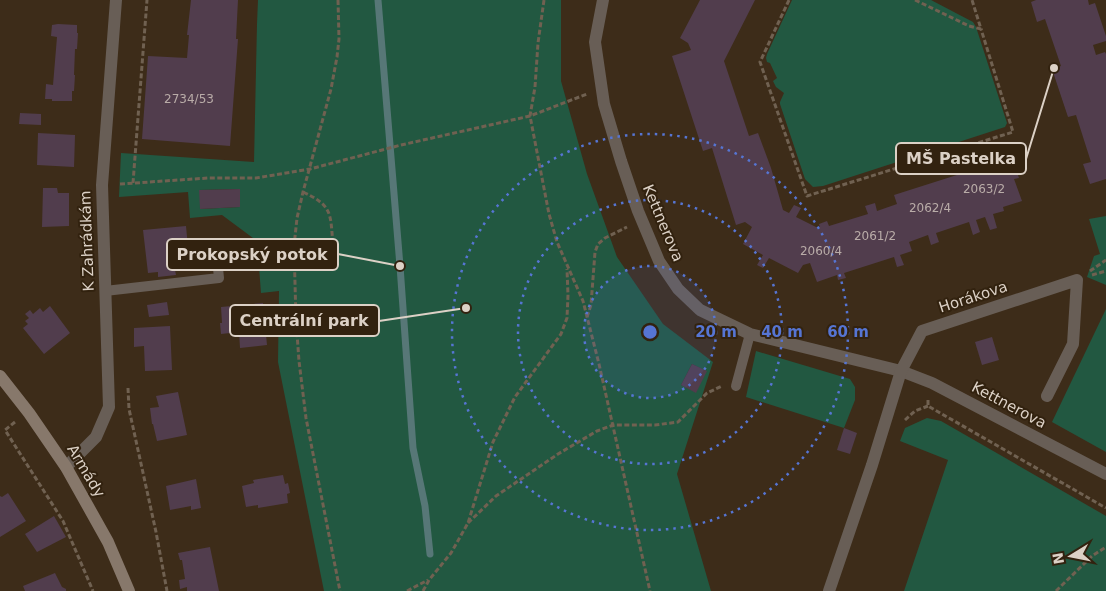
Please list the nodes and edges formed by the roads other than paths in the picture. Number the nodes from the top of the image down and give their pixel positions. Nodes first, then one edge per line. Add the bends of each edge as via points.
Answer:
1 (116, 0) edge
2 (603, 0) edge
3 (216, 248) dead end
4 (105, 291) junction
5 (750, 334) junction
6 (901, 371) junction
7 (0, 376) edge
8 (736, 386) road end
9 (1047, 396) dead end
10 (66, 467) junction
11 (1106, 474) edge
12 (129, 591) edge
13 (830, 591) edge

1 - 4 street, K Zahrádkám via 102,185
2 - 5 street, Kettnerova via 595,42 604,104 621,161 659,261 678,289 700,310
3 - 4 lane via 219,278
4 - 10 street, K Zahrádkám via 109,407 96,437
5 - 6 street, Kettnerova
5 - 8 lane
6 - 9 street, Horákova via 922,331 1077,280 1072,344
6 - 11 street, Kettnerova via 932,383
6 - 13 street, Horákova
7 - 10 street, Armády
10 - 12 street, Armády via 108,542

